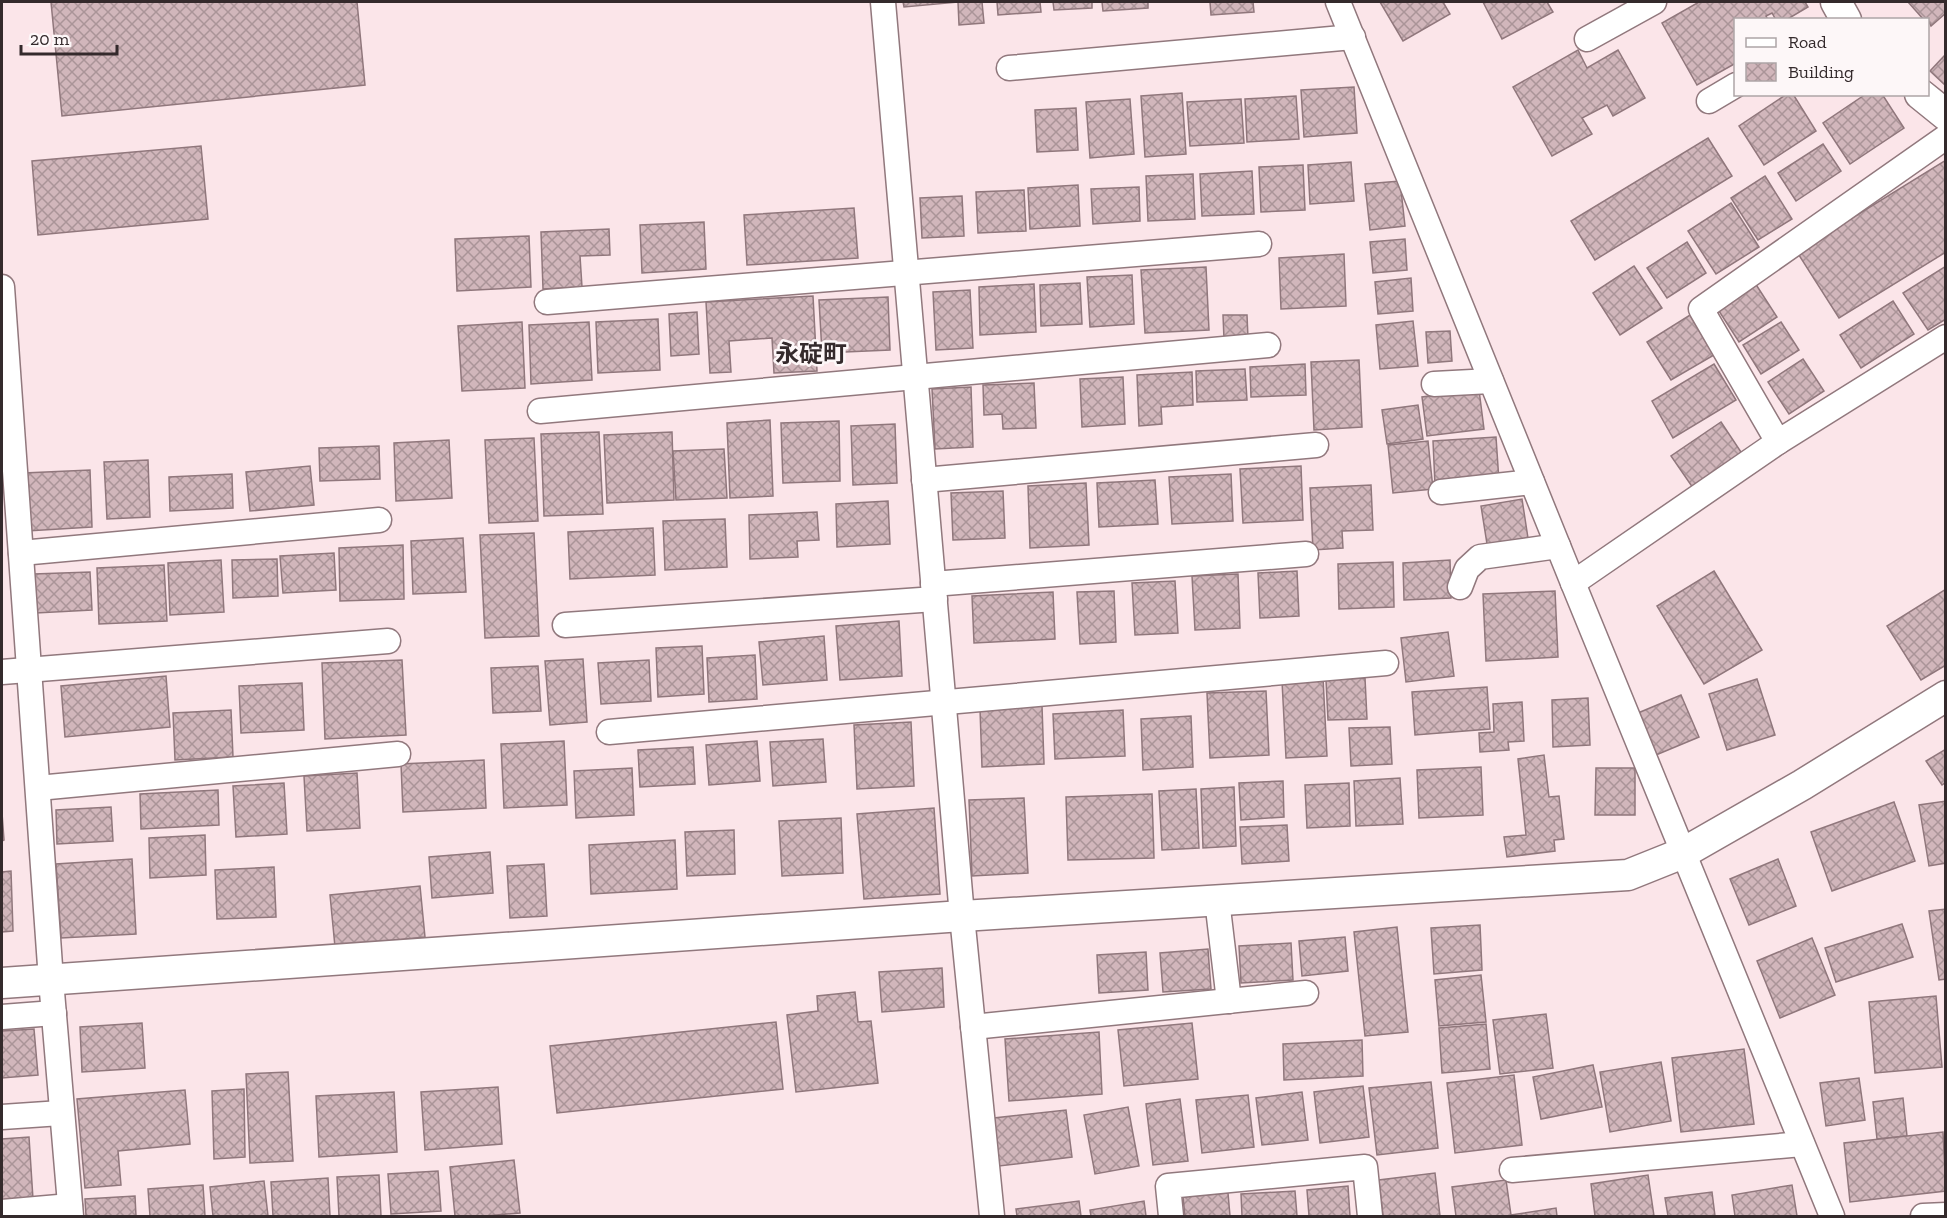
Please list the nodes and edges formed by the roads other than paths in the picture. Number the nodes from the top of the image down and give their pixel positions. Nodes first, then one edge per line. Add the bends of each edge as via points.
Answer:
1 (883, 2) edge
2 (1338, 2) edge
3 (1654, 2) edge
4 (1353, 37) junction
5 (1587, 39) dead end
6 (1009, 68) dead end
7 (1734, 86) edge
8 (1922, 96) edge
9 (1709, 101) dead end
10 (1946, 115) edge
11 (1946, 137) edge
12 (1259, 244) dead end
13 (907, 273) junction
14 (2, 287) edge
15 (547, 302) dead end
16 (1946, 337) edge
17 (1268, 345) dead end
18 (916, 377) junction
19 (1491, 381) junction
20 (1434, 384) dead end
21 (540, 411) dead end
22 (6, 422) edge
23 (1778, 442) junction
24 (1316, 445) dead end
25 (924, 480) junction
26 (1532, 482) junction
27 (1441, 492) dead end
28 (379, 520) dead end
29 (1558, 546) junction
30 (21, 553) junction
31 (1306, 554) dead end
32 (1573, 583) junction
33 (1460, 588) dead end
34 (934, 592) junction
35 (565, 625) dead end
36 (388, 641) dead end
37 (1386, 663) dead end
38 (29, 670) junction
39 (2, 672) edge
40 (1946, 696) edge
41 (944, 702) junction
42 (609, 732) dead end
43 (398, 754) dead end
44 (38, 788) junction
45 (1683, 853) junction
46 (1217, 900) junction
47 (962, 916) junction
48 (51, 980) junction
49 (2, 983) edge
50 (1306, 993) dead end
51 (1229, 1001) junction
52 (54, 1013) junction
53 (2, 1017) edge
54 (973, 1027) junction
55 (61, 1113) junction
56 (2, 1117) edge
57 (1802, 1144) junction
58 (1512, 1170) dead end
59 (70, 1211) edge
60 (2, 1212) edge
61 (1946, 1215) edge
62 (992, 1216) edge
63 (1171, 1216) edge
64 (1370, 1216) edge
65 (1832, 1216) edge
66 (1923, 1216) edge

1 - 13 street
2 - 4 street
3 - 5 street
4 - 6 street
4 - 19 street
7 - 9 street
8 - 10 street
11 - 23 street via 1701,309
12 - 13 street
13 - 15 street
13 - 18 street
14 - 22 street
16 - 23 street
17 - 18 street
18 - 21 street
18 - 25 street
19 - 20 street
19 - 26 street
22 - 30 street
23 - 32 street
24 - 25 street
25 - 34 street
26 - 27 street
26 - 29 street
28 - 30 street
29 - 32 street
29 - 33 street via 1480,557 1467,569
30 - 38 street
31 - 34 street
32 - 45 street
34 - 35 street
34 - 41 street
36 - 38 street
37 - 41 street
38 - 39 street
38 - 44 street
40 - 45 street
41 - 42 street
41 - 47 street
43 - 44 street
44 - 48 street
45 - 46 street via 1628,875
45 - 57 street
46 - 47 street
46 - 51 street
47 - 48 street
47 - 54 street
48 - 49 street
48 - 52 street
50 - 51 street
51 - 54 street
52 - 53 street
52 - 55 street
54 - 62 street
55 - 56 street
55 - 59 street
57 - 58 street
57 - 65 street
59 - 60 street
61 - 66 street
63 - 64 street via 1168,1186 1365,1167

